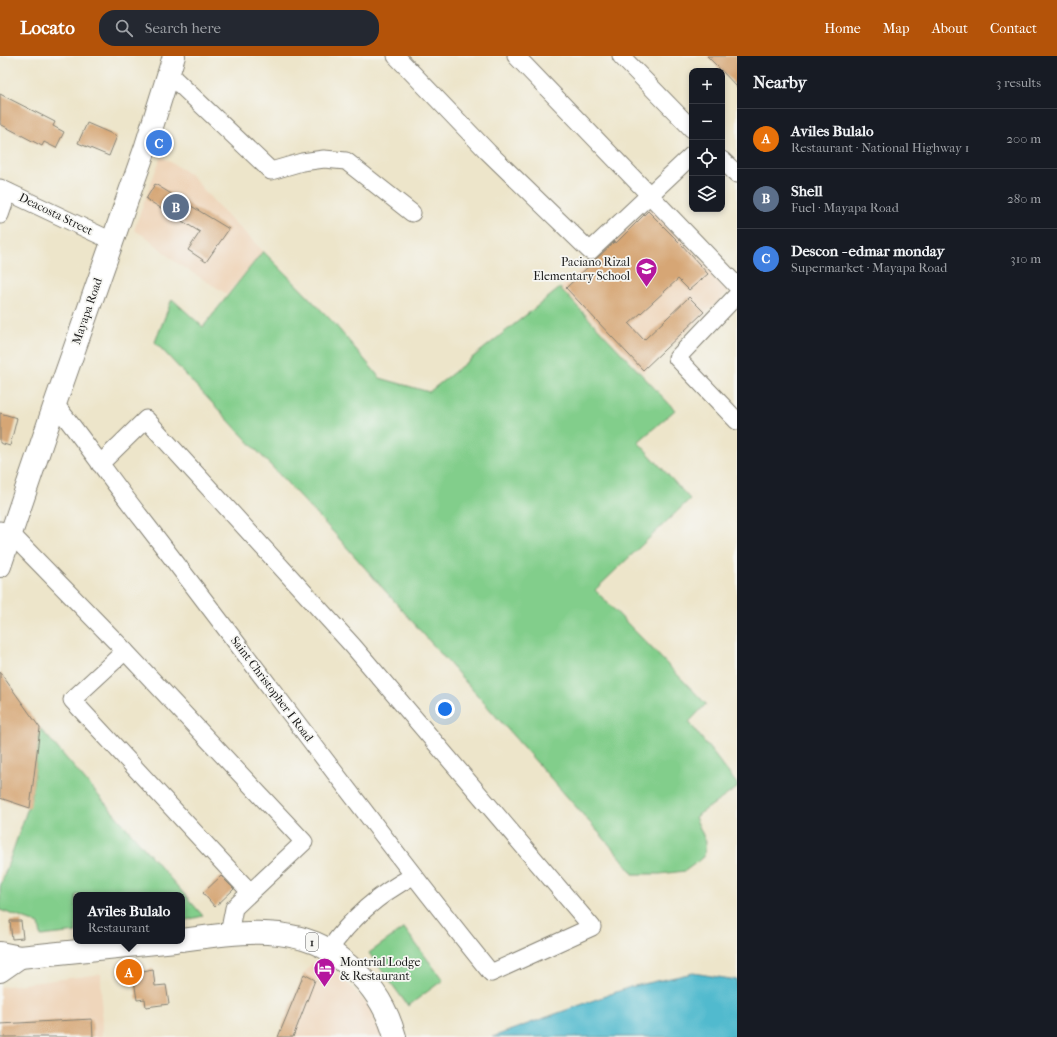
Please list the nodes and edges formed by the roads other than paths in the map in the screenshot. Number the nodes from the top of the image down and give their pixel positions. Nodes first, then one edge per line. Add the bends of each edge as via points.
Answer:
1 (396, 56) edge
2 (516, 56) edge
3 (621, 56) edge
4 (171, 65) edge
5 (689, 126) edge
6 (689, 158) edge
7 (725, 163) edge
8 (737, 174) edge
9 (4, 190) edge
10 (649, 195) junction
11 (412, 212) dead end
12 (0, 215) edge
13 (112, 241) junction
14 (737, 286) edge
15 (737, 295) edge
16 (55, 404) junction
17 (737, 421) edge
18 (100, 464) junction
19 (5, 532) edge
20 (0, 566) edge
21 (125, 651) junction
22 (413, 876) junction
23 (250, 892) junction
24 (228, 934) junction
25 (185, 940) edge
26 (140, 944) edge
27 (329, 950) junction
28 (10, 955) edge
29 (0, 971) edge
30 (396, 1037) edge

1 - 10 street via 488,152 590,250
2 - 10 street
3 - 5 street
4 - 11 street via 271,171 324,159 346,161
4 - 13 main road, Mayapa Road via 145,149
6 - 10 street
7 - 8 street
9 - 12 street
9 - 13 street, Deacosta Street
10 - 14 street
13 - 16 main road, Mayapa Road
15 - 17 street via 677,358
16 - 18 street, Saint Christopher I Road
16 - 19 main road, Mayapa Road
18 - 22 street, Saint Christopher I Road via 254,663
18 - 22 street, Saint Christopher I Road via 146,420 353,646 592,927 491,973
19 - 20 main road, Mayapa Road
19 - 21 street
21 - 23 street via 72,700
21 - 23 street via 304,842
22 - 27 street via 368,906 343,930
23 - 24 street via 234,908
24 - 25 main road, 1
24 - 27 main road, 1 via 278,934 302,939
26 - 28 main road
27 - 30 main road, 1 via 361,975 390,1018
28 - 29 main road

